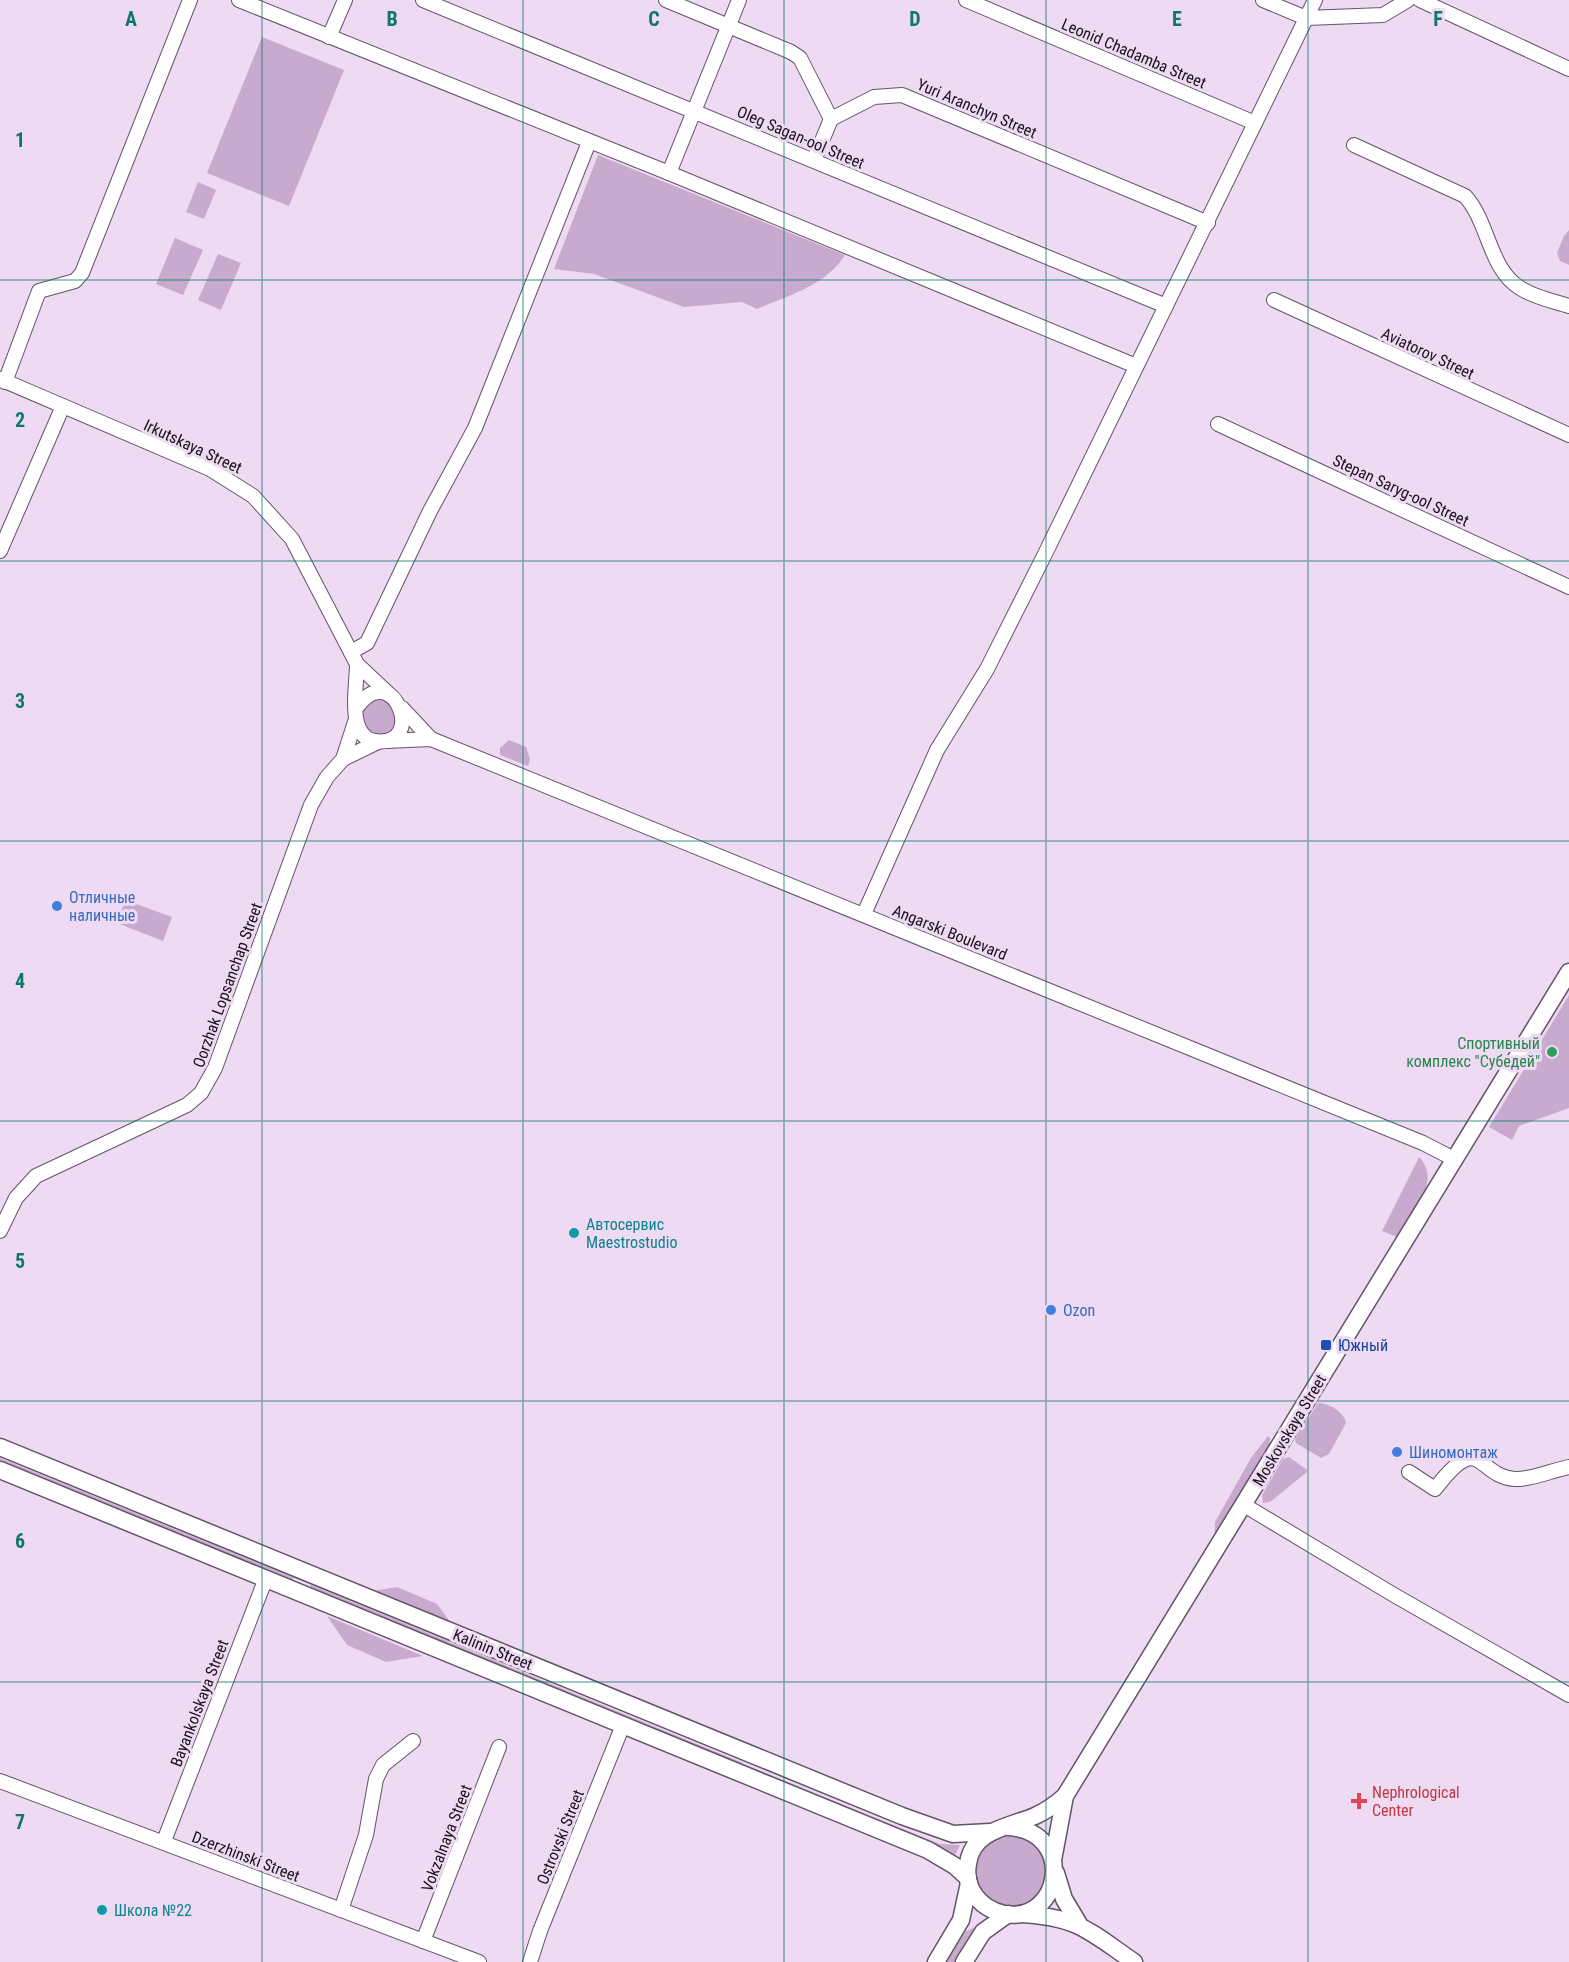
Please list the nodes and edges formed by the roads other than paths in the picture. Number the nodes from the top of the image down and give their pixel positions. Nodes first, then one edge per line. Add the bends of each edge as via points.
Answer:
1 (190, 0) edge
2 (239, 0) edge
3 (345, 0) edge
4 (423, 0) edge
5 (666, 0) edge
6 (739, 0) edge
7 (966, 0) edge
8 (1263, 0) edge
9 (1315, 0) edge
10 (1408, 0) edge
11 (1420, 0) edge
12 (1306, 18) junction
13 (729, 26) junction
14 (329, 37) junction
15 (1569, 69) edge
16 (694, 110) junction
17 (831, 119) junction
18 (1255, 123) junction
19 (589, 142) junction
20 (1354, 145) dead end
21 (814, 160) junction
22 (669, 173) junction
23 (1207, 223) junction
24 (1274, 300) dead end
25 (1166, 306) junction
26 (1569, 306) edge
27 (1136, 366) junction
28 (3, 380) edge
29 (63, 406) junction
30 (1218, 424) dead end
31 (1569, 435) edge
32 (0, 551) edge
33 (1569, 586) edge
34 (354, 658) junction
35 (391, 696) junction
36 (357, 706) junction
37 (401, 708) junction
38 (355, 722) junction
39 (432, 739) junction
40 (382, 741) junction
41 (343, 759) junction
42 (864, 914) junction
43 (1569, 972) edge
44 (1454, 1159) junction
45 (0, 1231) edge
46 (0, 1447) edge
47 (1569, 1467) edge
48 (0, 1470) edge
49 (1408, 1472) dead end
50 (1244, 1505) junction
51 (313, 1576) junction
52 (266, 1578) junction
53 (305, 1594) junction
54 (1569, 1695) edge
55 (623, 1725) junction
56 (413, 1741) dead end
57 (499, 1748) dead end
58 (762, 1760) junction
59 (754, 1779) junction
60 (0, 1781) edge
61 (1065, 1796) junction
62 (1008, 1827) junction
63 (990, 1832) junction
64 (164, 1841) junction
65 (1054, 1863) junction
66 (968, 1880) junction
67 (341, 1910) junction
68 (1013, 1914) junction
69 (1079, 1924) junction
70 (423, 1941) junction
71 (479, 1962) edge
72 (530, 1962) edge
73 (936, 1962) edge
74 (964, 1962) edge
75 (1134, 1962) edge

1 - 28 street via 82,273 75,281 39,291
2 - 14 street
3 - 14 street
4 - 16 street, Oleg Sagan-ool Street
5 - 13 street
6 - 13 street
7 - 18 street, Leonid Chadamba Street
8 - 12 street
9 - 12 street
10 - 12 street via 1383,15
11 - 15 street
12 - 18 street
13 - 16 street
13 - 17 street via 800,58
14 - 19 street
16 - 21 street, Oleg Sagan-ool Street
16 - 22 street
17 - 21 street
17 - 23 street, Yuri Aranchyn Street via 874,97 902,95
18 - 23 street
19 - 22 street
19 - 34 street via 475,428 367,643
20 - 26 street via 1466,196 1497,260 1513,281 1525,290
21 - 25 street, Oleg Sagan-ool Street
22 - 27 street
23 - 25 street
24 - 31 street, Aviatorov Street
25 - 27 street
27 - 42 street via 987,669 937,750
28 - 29 street, Irkutskaya Street
29 - 32 street
29 - 34 street, Irkutskaya Street via 210,469 253,496 292,539
30 - 33 street, Stepan Saryg-ool Street
34 - 35 street, Irkutskaya Street
34 - 36 street, Irkutskaya Street
35 - 36 street via 368,695
35 - 37 street
36 - 38 street
37 - 39 street, Angarski Boulevard
37 - 40 street via 403,723 399,731
38 - 40 street via 363,736
38 - 41 street, Oorzhak Lopsanchap Street
39 - 40 street, Angarski Boulevard
39 - 42 street, Angarski Boulevard
40 - 41 street, Oorzhak Lopsanchap Street
41 - 45 street, Oorzhak Lopsanchap Street via 311,805 215,1068 201,1093 187,1104 36,1176 16,1198
42 - 44 street, Angarski Boulevard
43 - 44 main road, Moskovskaya Street
44 - 50 main road, Moskovskaya Street
46 - 51 main road, Kalinin Street
47 - 49 street via 1518,1480 1499,1474 1479,1459 1469,1459 1461,1461 1435,1489
48 - 52 main road, Kalinin Street
50 - 54 street
50 - 61 main road, Moskovskaya Street
51 - 53 main road
51 - 58 main road, Kalinin Street
52 - 53 main road, Kalinin Street
52 - 64 street, Bayankolskaya Street
53 - 55 main road, Kalinin Street
55 - 59 main road, Kalinin Street
55 - 72 street, Ostrovski Street
56 - 67 street via 383,1765 376,1779 366,1835
57 - 70 street, Vokzalnaya Street
58 - 59 main road
58 - 63 main road, Kalinin Street via 935,1829 953,1834
59 - 66 main road, Kalinin Street via 927,1850 955,1866
60 - 64 street, Dzerzhinski Street
61 - 62 main road, Moskovskaya Street via 1036,1816
61 - 65 main road, Moskovskaya Street
62 - 63 main road
62 - 65 main road via 1037,1835 1050,1850
63 - 66 main road via 972,1849
64 - 67 street, Dzerzhinski Street
65 - 68 main road via 1054,1877 1046,1898 1028,1911
65 - 69 main road via 1064,1899
66 - 68 main road via 986,1907
66 - 73 main road via 961,1920
67 - 70 street, Dzerzhinski Street
68 - 69 main road via 1054,1917
68 - 74 main road via 983,1932
69 - 75 main road
70 - 71 street, Dzerzhinski Street

